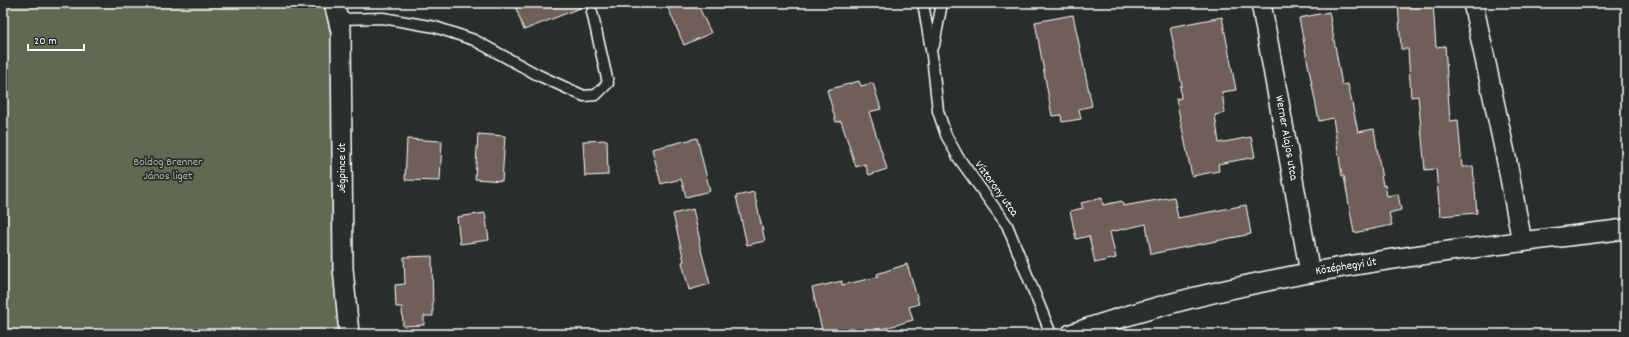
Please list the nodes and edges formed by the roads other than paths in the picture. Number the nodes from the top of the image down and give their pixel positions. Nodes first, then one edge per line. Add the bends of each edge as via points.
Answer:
1 (923, 3) edge
2 (942, 3) edge
3 (1261, 3) edge
4 (1473, 3) edge
5 (336, 11) edge
6 (592, 12) dead end
7 (932, 56) junction
8 (1626, 229) edge
9 (1522, 242) junction
10 (1310, 272) junction
11 (349, 334) edge
12 (1051, 334) edge
13 (1071, 334) edge

1 - 7 lane, Víztorony utca
2 - 7 lane, Víztorony utca
3 - 10 street, Werner Alajos utca
4 - 9 street via 1512,183
5 - 6 lane via 435,27 474,40 538,75 584,96 596,95 608,83
5 - 11 street, Jégpince út via 341,31 343,268
7 - 12 lane, Víztorony utca via 938,111 946,135 958,157 1007,225
8 - 9 street, Középhegyi út
9 - 10 street, Középhegyi út
10 - 13 street, Középhegyi út via 1178,301

